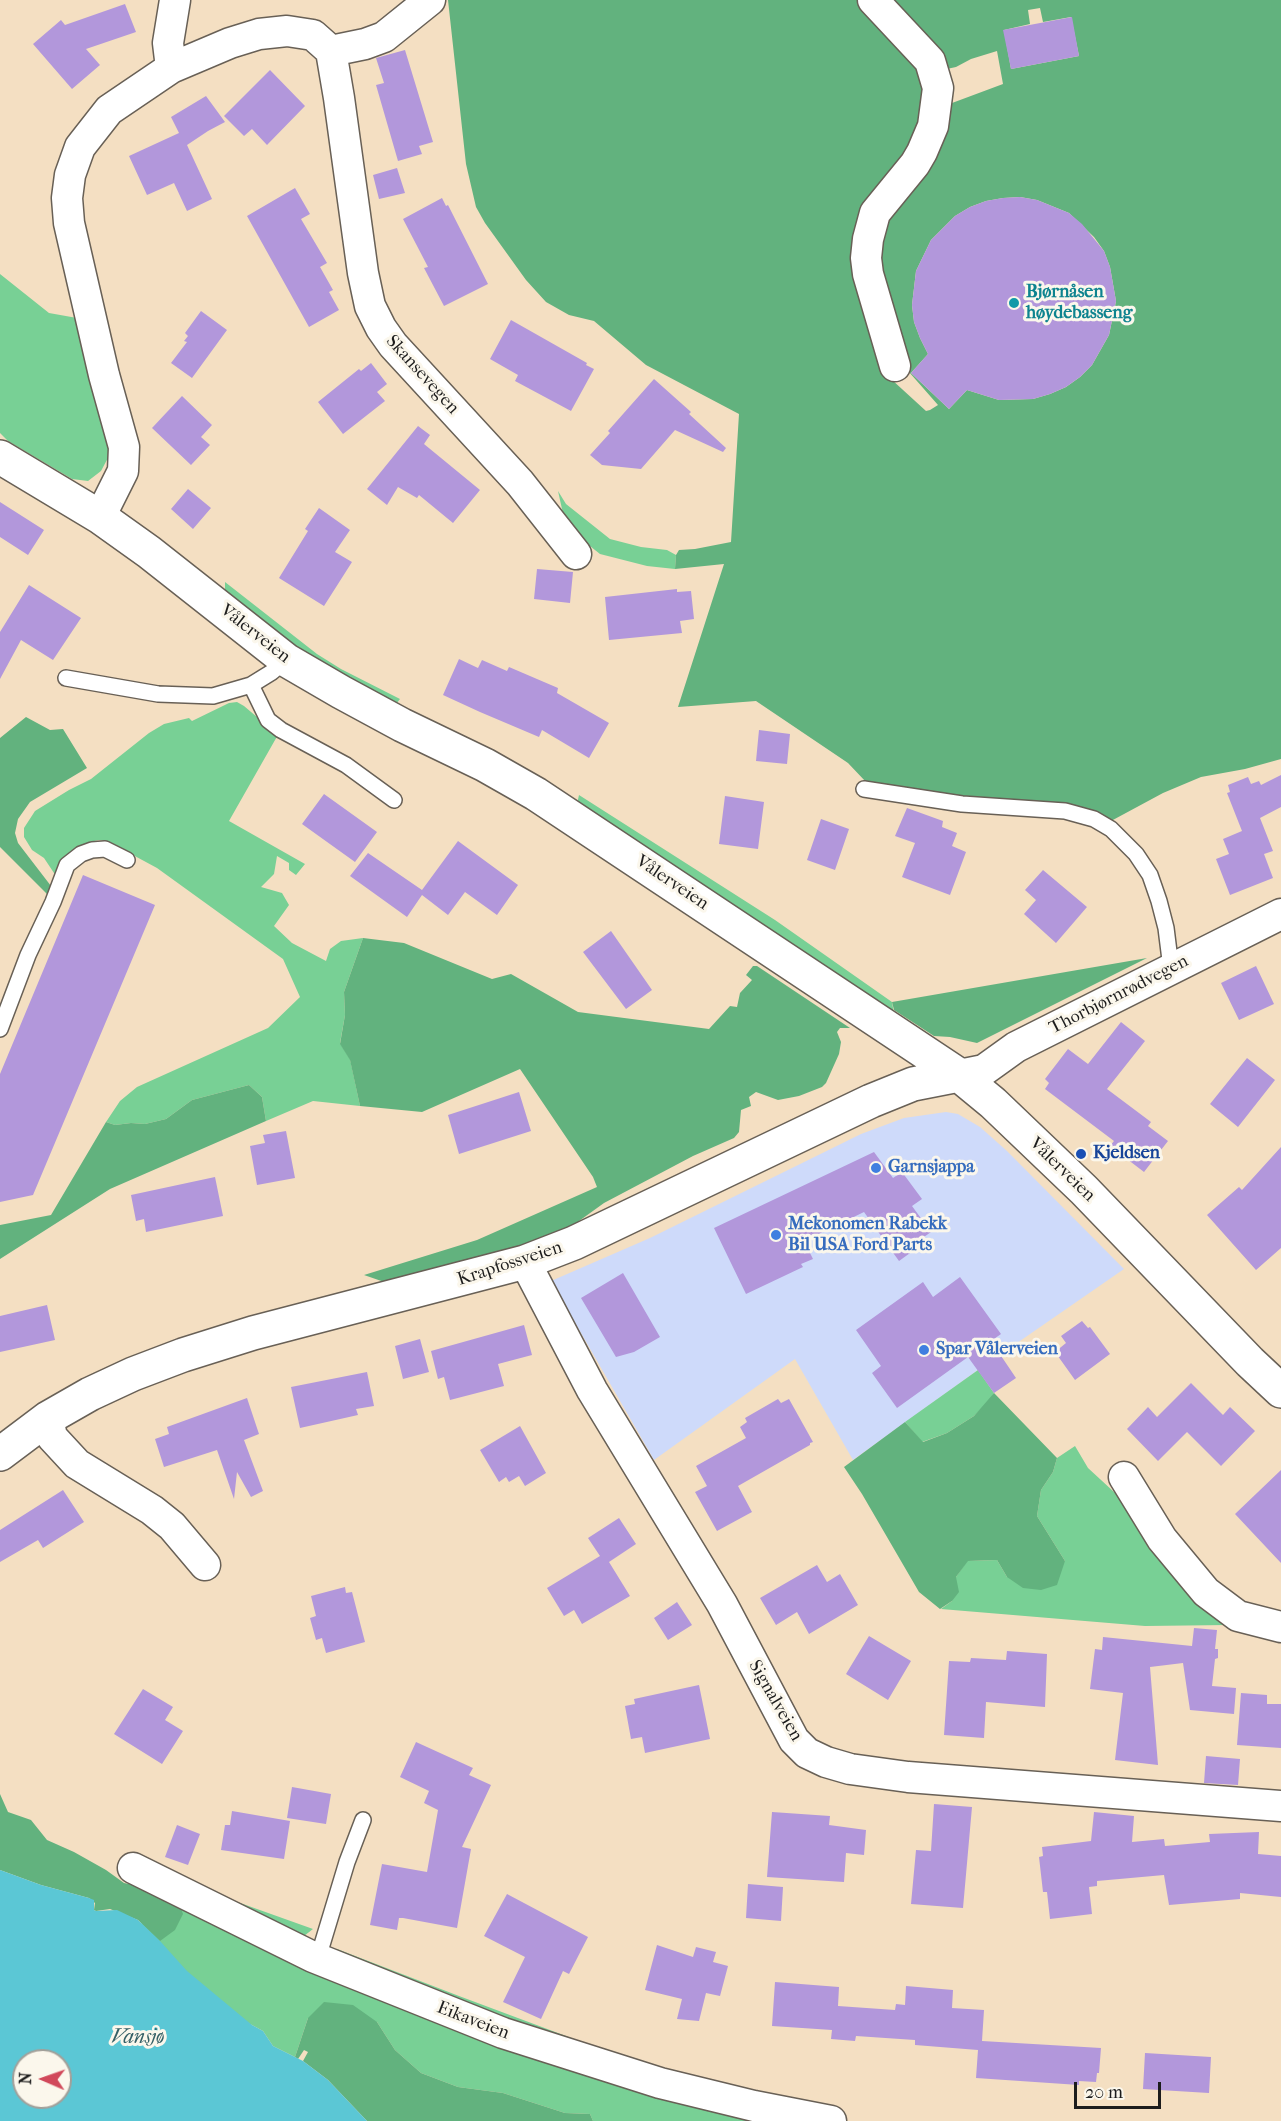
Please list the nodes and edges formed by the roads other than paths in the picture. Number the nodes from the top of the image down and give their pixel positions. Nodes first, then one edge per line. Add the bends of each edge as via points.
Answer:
1 (175, 0) edge
2 (430, 0) edge
3 (873, 0) edge
4 (331, 51) junction
5 (171, 68) junction
6 (895, 366) dead end
7 (0, 457) edge
8 (100, 517) junction
9 (576, 554) dead end
10 (286, 660) junction
11 (66, 678) dead end
12 (251, 685) junction
13 (864, 789) dead end
14 (394, 800) dead end
15 (127, 860) dead end
16 (1281, 914) edge
17 (1171, 968) junction
18 (7, 986) edge
19 (0, 1029) edge
20 (959, 1075) junction
21 (525, 1262) junction
22 (1281, 1391) edge
23 (48, 1418) junction
24 (0, 1454) edge
25 (1124, 1477) dead end
26 (205, 1565) dead end
27 (1281, 1627) edge
28 (1281, 1806) edge
29 (363, 1820) dead end
30 (133, 1868) dead end
31 (318, 1958) junction
32 (831, 2121) edge

1 - 5 street via 168,43
2 - 4 street via 384,37
3 - 6 street via 930,61 938,88 933,126 922,152 875,213 868,239 868,274
4 - 5 street via 313,35 273,32 230,43
4 - 9 street, Skansevegen via 363,273 377,321 393,345 520,483
5 - 8 street via 109,110 80,147 70,175 67,198 74,251 124,447 123,471
7 - 8 street, Vålerveien
8 - 10 street, Vålerveien
10 - 12 lane
10 - 20 street, Vålerveien via 536,794
11 - 12 lane via 192,697 213,696
12 - 14 lane via 268,720 346,765
13 - 17 lane via 962,804 1065,811 1094,819 1111,829 1136,854 1150,875 1166,928
15 - 18 lane via 105,849 92,850 67,866
16 - 17 street, Thorbjørnrødvegen
17 - 20 street, Thorbjørnrødvegen via 1016,1047 984,1070
18 - 19 lane
20 - 21 street, Krapfossveien via 913,1084 871,1101 574,1243
20 - 22 street, Vålerveien via 1084,1190
21 - 23 street, Krapfossveien via 183,1355 90,1394
21 - 28 street, Signalveien via 592,1390 722,1604 794,1740 807,1753 850,1769 908,1777
23 - 24 street, Krapfossveien
23 - 26 street via 52,1437 77,1464 152,1510 172,1526
25 - 27 street via 1162,1539 1206,1592 1238,1616
29 - 31 lane
30 - 31 street, Eikaveien
31 - 32 street, Eikaveien via 503,2033 592,2063 754,2106

